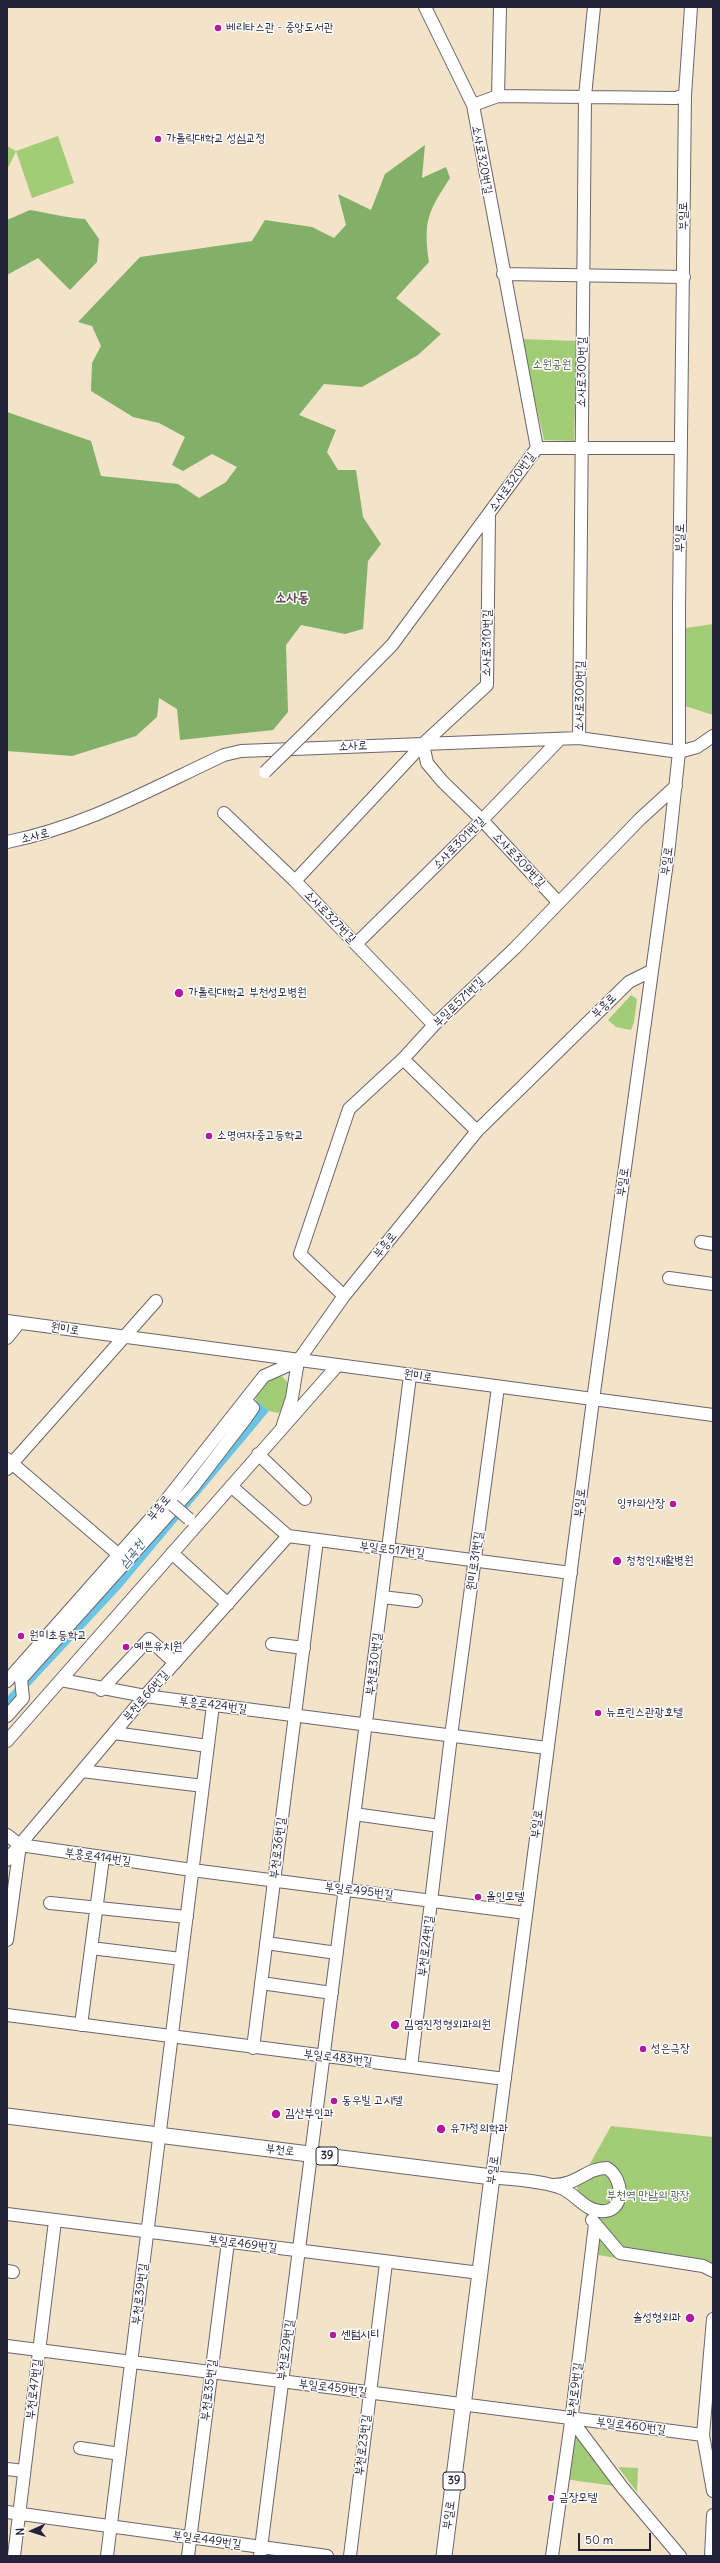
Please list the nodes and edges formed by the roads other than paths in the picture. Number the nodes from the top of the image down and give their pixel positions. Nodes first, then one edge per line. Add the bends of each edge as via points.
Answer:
1 (425, 7) edge
2 (500, 7) edge
3 (594, 7) edge
4 (691, 7) edge
5 (685, 95) junction
6 (498, 96) junction
7 (586, 96) junction
8 (473, 105) junction
9 (502, 274) junction
10 (583, 274) junction
11 (684, 277) junction
12 (581, 447) junction
13 (537, 448) junction
14 (682, 448) junction
15 (489, 514) junction
16 (713, 736) edge
17 (579, 738) junction
18 (559, 740) junction
19 (423, 744) junction
20 (679, 752) junction
21 (265, 772) dead end
22 (676, 786) junction
23 (224, 812) dead end
24 (482, 820) junction
25 (7, 842) edge
26 (295, 881) junction
27 (558, 902) junction
28 (356, 944) junction
29 (651, 971) junction
30 (434, 1025) junction
31 (403, 1059) junction
32 (477, 1131) junction
33 (669, 1278) dead end
34 (713, 1284) edge
35 (344, 1296) junction
36 (156, 1301) dead end
37 (7, 1321) edge
38 (19, 1323) junction
39 (7, 1338) edge
40 (122, 1338) junction
41 (298, 1361) junction
42 (337, 1366) junction
43 (410, 1376) junction
44 (498, 1387) junction
45 (593, 1400) junction
46 (248, 1403) dead end
47 (713, 1415) edge
48 (283, 1425) junction
49 (258, 1454) junction
50 (9, 1464) edge
51 (231, 1486) junction
52 (306, 1499) dead end
53 (170, 1502) junction
54 (192, 1522) junction
55 (288, 1536) junction
56 (317, 1540) junction
57 (388, 1549) junction
58 (172, 1553) junction
59 (119, 1555) junction
60 (475, 1560) junction
61 (571, 1573) junction
62 (382, 1597) junction
63 (416, 1601) dead end
64 (228, 1604) junction
65 (272, 1644) dead end
66 (304, 1648) junction
67 (175, 1663) junction
68 (61, 1680) junction
69 (7, 1681) edge
70 (101, 1690) junction
71 (145, 1696) junction
72 (213, 1705) junction
73 (295, 1715) junction
74 (7, 1716) edge
75 (366, 1724) junction
76 (114, 1733) junction
77 (451, 1736) junction
78 (7, 1741) edge
79 (208, 1746) junction
80 (547, 1748) junction
81 (82, 1771) junction
82 (203, 1786) junction
83 (354, 1814) junction
84 (440, 1826) junction
85 (7, 1835) edge
86 (20, 1845) junction
87 (103, 1858) junction
88 (7, 1860) edge
89 (192, 1870) junction
90 (274, 1880) junction
91 (345, 1889) junction
92 (432, 1900) junction
93 (50, 1903) dead end
94 (97, 1908) junction
95 (526, 1912) junction
96 (186, 1917) junction
97 (7, 1940) edge
98 (266, 1943) junction
99 (92, 1948) junction
100 (337, 1953) junction
101 (181, 1959) junction
102 (261, 1983) junction
103 (332, 1993) junction
104 (7, 2015) edge
105 (81, 2025) junction
106 (172, 2038) junction
107 (253, 2048) junction
108 (324, 2056) junction
109 (412, 2067) junction
110 (505, 2079) junction
111 (7, 2116) edge
112 (161, 2135) junction
113 (311, 2154) junction
114 (492, 2177) junction
115 (554, 2186) junction
116 (572, 2194) junction
117 (7, 2214) edge
118 (55, 2221) junction
119 (595, 2224) junction
120 (148, 2233) junction
121 (228, 2242) junction
122 (299, 2251) junction
123 (386, 2263) junction
124 (713, 2271) edge
125 (480, 2273) junction
126 (713, 2319) edge
127 (7, 2346) edge
128 (39, 2350) junction
129 (131, 2362) junction
130 (211, 2373) junction
131 (282, 2382) junction
132 (369, 2393) junction
133 (464, 2405) junction
134 (571, 2420) junction
135 (703, 2435) junction
136 (80, 2448) dead end
137 (120, 2454) junction
138 (7, 2469) edge
139 (24, 2471) junction
140 (713, 2491) edge
141 (7, 2512) edge
142 (19, 2514) junction
143 (713, 2515) edge
144 (111, 2526) junction
145 (191, 2537) junction
146 (261, 2551) edge
147 (14, 2556) edge
148 (107, 2556) edge
149 (188, 2556) edge
150 (327, 2556) edge
151 (350, 2556) edge
152 (444, 2556) edge
153 (552, 2556) edge
154 (680, 2556) edge
155 (711, 2556) edge

1 - 8 street, 소사로320번길
2 - 6 street
3 - 7 street, 소사로300번길
4 - 5 street, 부일로
5 - 7 street via 676,98
5 - 11 street, 부일로
6 - 7 street
6 - 8 street
7 - 10 street, 소사로300번길
8 - 9 street, 소사로320번길
9 - 10 street
9 - 13 street, 소사로320번길
10 - 11 street
10 - 12 street, 소사로300번길
11 - 14 street, 부일로
12 - 13 street
12 - 14 street
12 - 17 street, 소사로300번길
13 - 15 street, 소사로320번길
14 - 20 street, 부일로
15 - 19 street, 소사로310번길 via 486,685
15 - 21 street, 소사로320번길, bridge via 392,645
16 - 20 street, 소사로 via 697,747
17 - 18 street, 소사로
17 - 20 street, 소사로
18 - 19 street, 소사로
18 - 24 street, 소사로301번길
19 - 24 street, 소사로309번길 via 427,763 442,782
19 - 25 street, 소사로 via 241,751 224,755 98,816 47,834
19 - 26 street, 소사로310번길
20 - 22 street, 부일로
22 - 27 street, 부일로571번길
22 - 29 street, 부일로
23 - 26 street, 소사로327번길
24 - 27 street, 소사로309번길
24 - 28 street, 소사로301번길
26 - 28 street, 소사로327번길
27 - 30 street, 부일로571번길 via 515,948
28 - 30 street, 소사로327번길
29 - 32 street, 부흥로 via 629,982
29 - 45 street, 부일로
30 - 31 street, 부일로571번길
31 - 32 street
31 - 35 street, 부일로571번길 via 349,1110 300,1254
32 - 35 street, 부흥로
33 - 34 street
35 - 41 street, 부흥로
36 - 40 street
37 - 38 street, 원미로
38 - 39 street
38 - 40 street, 원미로
40 - 41 street, 원미로
40 - 50 street
41 - 42 street, 원미로
41 - 48 street, 부흥로 via 292,1398
41 - 53 street, 부흥로 via 264,1376
42 - 43 street, 원미로
42 - 48 street, 부흥로
43 - 44 street, 원미로
43 - 57 street, 부천로30번길
44 - 45 street, 원미로
44 - 60 street, 원미로31번길
45 - 47 street, 원미로
45 - 61 street, 부일로
46 - 74 street via 253,1408 193,1487 21,1679 24,1698
48 - 49 street, 부흥로
49 - 51 street, 부흥로
49 - 52 street
50 - 59 street
51 - 54 street, 부흥로
51 - 55 street
53 - 54 street, bridge
53 - 59 street, 부흥로
54 - 58 street, 부흥로
55 - 56 street, 부일로517번길
55 - 64 street, 부천로66번길
56 - 57 street, 부일로517번길
56 - 66 street, 부천로36번길
57 - 60 street, 부일로517번길
57 - 62 street, 부천로30번길
58 - 64 street
58 - 68 street, 부흥로
59 - 69 street, 부흥로
60 - 61 street, 부일로517번길
60 - 77 street, 원미로31번길
61 - 80 street, 부일로
62 - 63 street
62 - 75 street, 부천로30번길
64 - 67 street, 부천로66번길
65 - 66 street
66 - 73 street, 부천로36번길
67 - 70 street via 149,1639
67 - 71 street, 부천로66번길
68 - 70 street, 부흥로424번길
68 - 78 street, 부흥로
70 - 71 street, 부흥로424번길
71 - 72 street, 부흥로424번길
71 - 76 street, 부천로66번길
72 - 73 street, 부흥로424번길
72 - 79 street, 부천로39번길
73 - 75 street, 부흥로424번길
73 - 90 street, 부천로36번길
75 - 77 street, 부흥로424번길
75 - 83 street, 부천로30번길
76 - 79 street
76 - 81 street, 부천로66번길
77 - 80 street, 부흥로424번길
77 - 84 street, 부천로24번길
79 - 82 street, 부천로39번길
80 - 95 street, 부일로
81 - 82 street
81 - 86 street, 부천로66번길
82 - 89 street, 부천로39번길
83 - 84 street
83 - 91 street, 부천로30번길
84 - 92 street, 부천로24번길
85 - 86 street, 부흥로414번길
86 - 87 street, 부흥로414번길
86 - 88 street, 부천로66번길
86 - 97 street
87 - 89 street, 부흥로414번길
87 - 94 street
89 - 90 street, 부일로495번길
89 - 96 street, 부천로39번길
90 - 91 street, 부일로495번길
90 - 98 street, 부천로36번길
91 - 92 street, 부일로495번길
91 - 100 street, 부천로30번길
92 - 95 street, 부일로495번길
92 - 109 street, 부천로24번길
93 - 94 street
94 - 96 street
94 - 99 street
95 - 110 street, 부일로
96 - 101 street, 부천로39번길
98 - 100 street
98 - 102 street, 부천로36번길
99 - 101 street
99 - 105 street
100 - 103 street, 부천로30번길
101 - 106 street, 부천로39번길
102 - 103 street
102 - 107 street, 부천로36번길
103 - 108 street, 부천로30번길
104 - 105 street, 부일로483번길
105 - 106 street, 부일로483번길
106 - 107 street, 부일로483번길
106 - 112 street, 부천로39번길
107 - 108 street, 부일로483번길
108 - 109 street, 부일로483번길
108 - 113 street, 부천로30번길
109 - 110 street, 부일로483번길
110 - 114 street, 부일로
111 - 112 main road, 부천로 / 39
112 - 113 main road, 부천로 / 39
112 - 120 street, 부천로39번길
113 - 114 main road, 부천로 / 39
113 - 122 street, 부천로29번길
114 - 115 street, 부천로
114 - 125 main road, 부일로 / 39
115 - 116 street, 부천로
115 - 116 street, 부천로 via 575,2182 591,2170 607,2168 618,2177 621,2187 617,2203 605,2211 591,2209
116 - 119 street
117 - 118 street, 부일로469번길
118 - 120 street, 부일로469번길
118 - 128 street, 부천로47번길
119 - 124 street via 620,2253 703,2266
119 - 134 street, 부천로9번길
120 - 121 street, 부일로469번길
120 - 129 street, 부천로39번길
121 - 122 street, 부일로469번길
121 - 130 street, 부천로35번길
122 - 123 street, 부일로469번길
122 - 131 street, 부천로29번길
123 - 125 street, 부일로469번길
123 - 132 street, 부천로23번길
125 - 133 main road, 부일로 / 39
126 - 135 street
127 - 128 street, 부일로459번길
128 - 129 street, 부일로459번길
128 - 139 street, 부천로47번길
129 - 130 street, 부일로459번길
129 - 137 street, 부천로39번길
130 - 131 street, 부일로459번길
130 - 145 street, 부천로35번길
131 - 132 street, 부일로459번길
131 - 146 street, 부천로29번길
132 - 133 street, 부일로459번길
132 - 151 street, 부천로23번길
133 - 134 street, 부일로460번길
133 - 152 main road, 부일로 / 39
134 - 135 street, 부일로460번길
134 - 153 street, 부천로9번길
134 - 154 street via 622,2487
135 - 140 street
136 - 137 street
137 - 144 street, 부천로39번길
138 - 139 street
139 - 142 street, 부천로47번길
141 - 142 street, 부일로449번길
142 - 144 street, 부일로449번길
142 - 147 street, 부천로47번길
143 - 155 street
144 - 145 street, 부일로449번길
144 - 148 street, 부천로39번길
145 - 146 street, 부일로449번길
145 - 149 street, 부천로35번길
146 - 150 street, 부일로449번길

